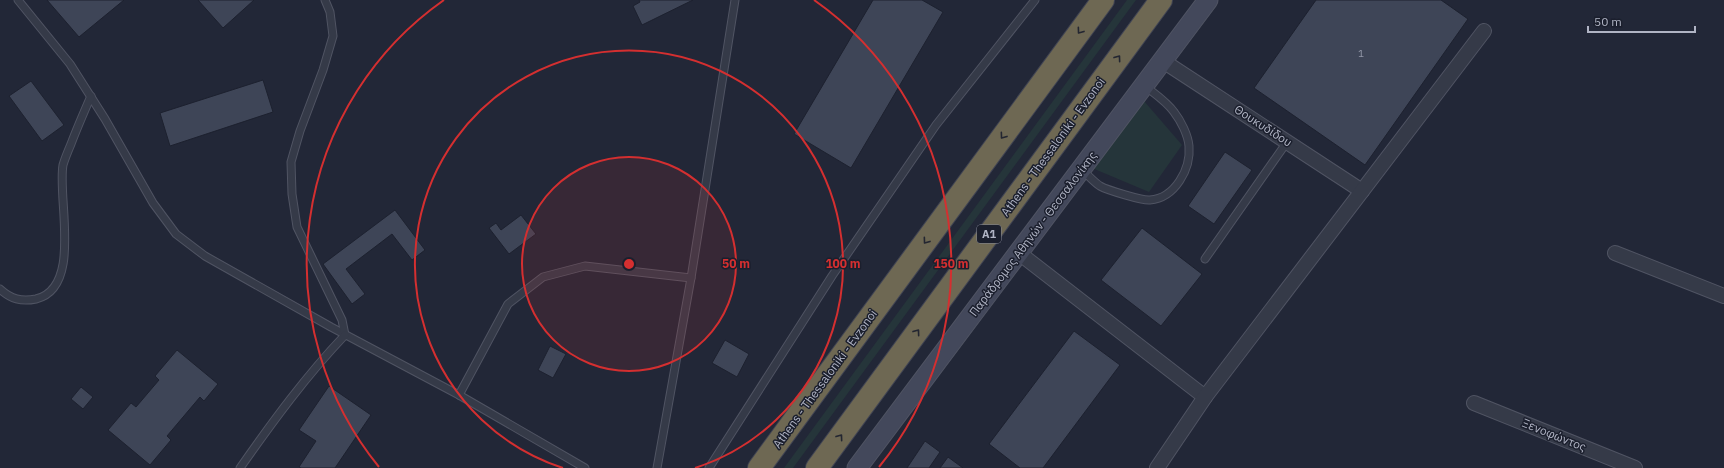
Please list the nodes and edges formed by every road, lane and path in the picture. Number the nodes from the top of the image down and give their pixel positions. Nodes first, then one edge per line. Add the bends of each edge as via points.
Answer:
1 (18, 0) edge
2 (325, 0) edge
3 (735, 0) edge
4 (1035, 0) edge
5 (1103, 0) edge
6 (1161, 0) edge
7 (1208, 0) edge
8 (1484, 31) dead end
9 (1163, 61) junction
10 (1145, 86) junction
11 (91, 96) junction
12 (1287, 142) junction
13 (1082, 170) junction
14 (1362, 191) junction
15 (1019, 253) junction
16 (1615, 253) dead end
17 (1205, 259) dead end
18 (691, 278) junction
19 (0, 289) edge
20 (1724, 296) edge
21 (345, 335) junction
22 (459, 394) junction
23 (1205, 397) junction
24 (1474, 403) dead end
25 (240, 468) edge
26 (585, 468) edge
27 (657, 468) edge
28 (709, 468) edge
29 (759, 468) edge
30 (817, 468) edge
31 (857, 468) edge
32 (1156, 468) edge
33 (1635, 468) edge

1 - 11 lane via 70,64
2 - 21 lane via 330,12 333,36 291,162 292,194 297,227 342,320
3 - 18 lane
4 - 28 lane via 936,125 832,276
5 -> 29 highway, Athens - Thessaloniki - Evzonoi
30 -> 6 highway, Athens - Thessaloniki - Evzonoi / Α1
7 - 9 main road, Παράδρομος Αθηνών - Θεσσαλονίκης
8 - 14 street
9 - 10 main road, Παράδρομος Αθηνών - Θεσσαλονίκης
9 - 12 street, Θουκυδίδου
10 - 13 main road, Παράδρομος Αθηνών - Θεσσαλονίκης
10 - 13 lane via 1174,112 1184,129 1189,146 1187,166 1179,183 1168,194 1150,200 1127,196 1101,186
11 - 19 lane via 64,163 64,258 59,281 43,297 25,301 10,298
11 - 21 lane via 153,203 176,234 205,256
12 - 14 street, Θουκυδίδου
12 - 17 lane
13 - 15 main road, Παράδρομος Αθηνών - Θεσσαλονίκης
14 - 23 street
15 - 23 street
15 - 31 main road, Παράδρομος Αθηνών - Θεσσαλονίκης
16 - 20 street
18 - 22 lane via 585,266 543,277 508,304
18 - 27 lane
21 - 22 lane
21 - 25 lane via 280,412
22 - 26 lane
23 - 32 street
24 - 33 street, Ξενοφώντος

